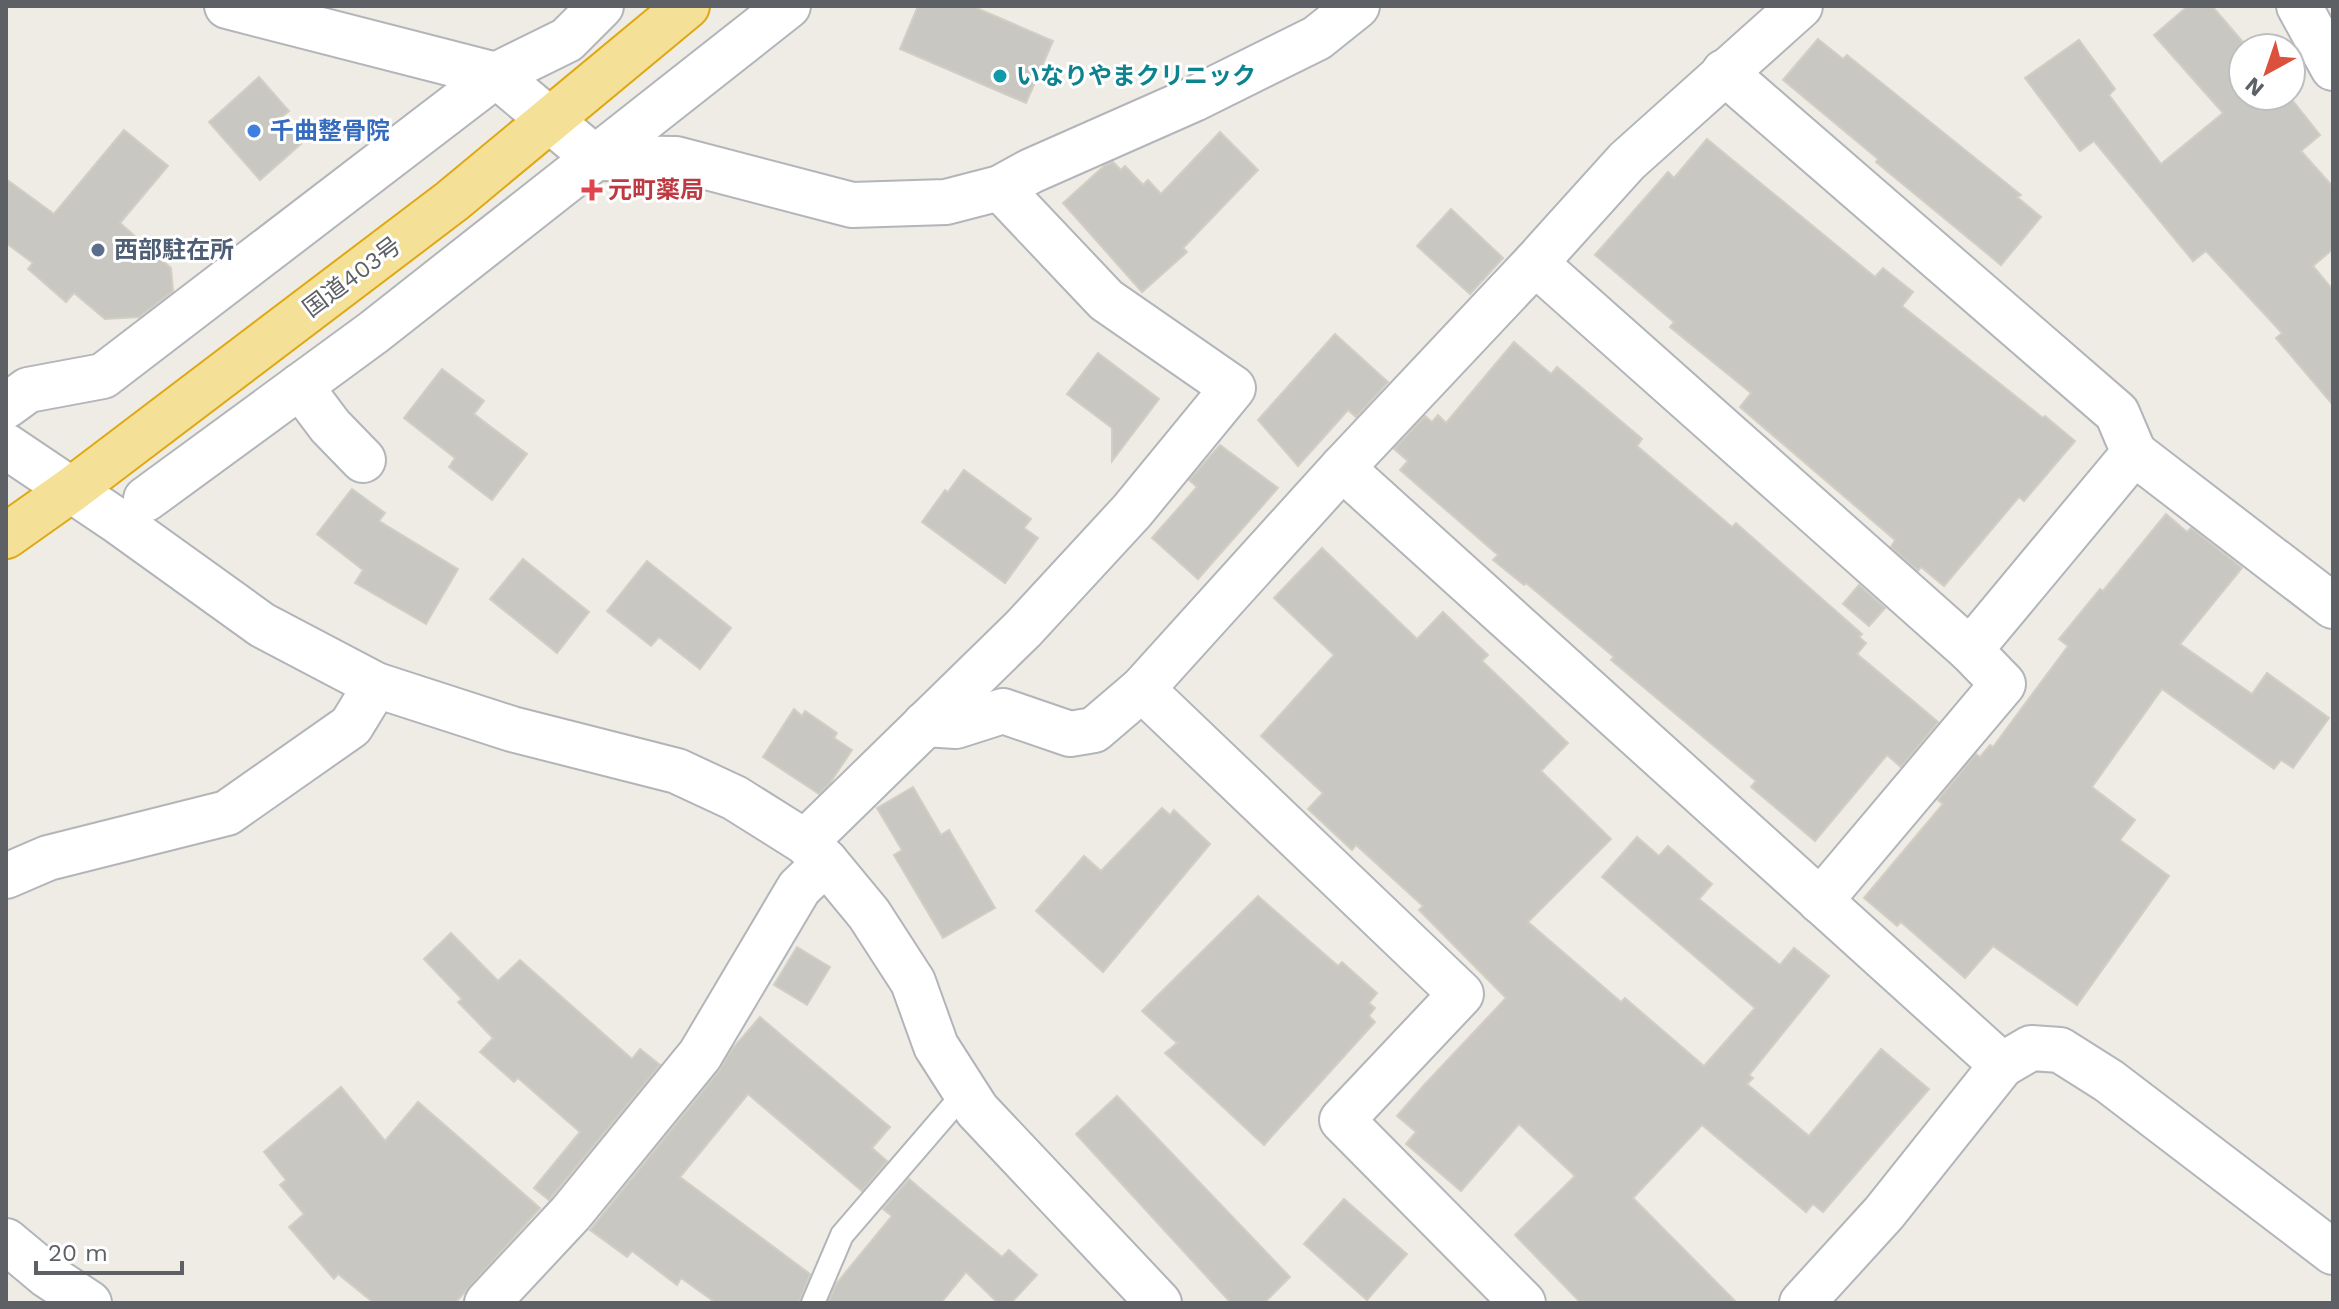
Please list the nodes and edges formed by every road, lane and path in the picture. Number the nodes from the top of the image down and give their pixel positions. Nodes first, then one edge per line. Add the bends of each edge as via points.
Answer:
1 (227, 6) edge
2 (601, 6) edge
3 (687, 6) edge
4 (788, 6) edge
5 (1357, 6) edge
6 (1800, 6) edge
7 (2299, 6) edge
8 (278, 12) edge
9 (2333, 68) edge
10 (1724, 72) junction
11 (496, 75) junction
12 (548, 121) junction
13 (595, 158) junction
14 (1000, 188) junction
15 (1535, 263) junction
16 (300, 386) junction
17 (6, 406) edge
18 (6, 446) edge
19 (2134, 453) junction
20 (363, 460) dead end
21 (1342, 468) junction
22 (71, 490) junction
23 (146, 499) dead end
24 (6, 536) edge
25 (2333, 606) edge
26 (1970, 650) junction
27 (376, 685) junction
28 (1142, 689) junction
29 (925, 724) junction
30 (816, 852) junction
31 (6, 876) edge
32 (1820, 901) junction
33 (2002, 1065) junction
34 (966, 1091) junction
35 (6, 1241) edge
36 (2333, 1252) edge
37 (89, 1303) edge
38 (487, 1303) edge
39 (813, 1303) edge
40 (1159, 1303) edge
41 (1523, 1303) edge
42 (1802, 1303) edge

1 - 8 street
2 - 11 street via 567,40
3 - 12 highway, 国道403号
4 - 13 street
5 - 14 street via 1317,38
6 - 10 street
7 - 9 street
8 - 11 street
10 - 15 street via 1627,161
10 - 19 street via 2117,413
11 - 12 street
11 - 17 street via 103,376 28,390
12 - 13 street
12 - 22 highway, 国道403号 via 452,201
13 - 14 street via 676,159 852,205 946,202
13 - 16 street
14 - 29 street via 1106,300 1233,388 1023,629
15 - 21 street
15 - 26 street
16 - 20 street
16 - 23 street
18 - 22 street
19 - 25 street
19 - 26 street
21 - 28 street
21 - 32 street
22 - 24 highway, 国道403号
22 - 27 street via 262,625
26 - 32 street via 2003,684
27 - 30 street via 512,729 677,771 735,798
27 - 31 street via 351,726 227,813 48,858
28 - 29 street via 1094,730 1070,734 1003,711 956,726
28 - 41 street via 1461,994 1342,1120
29 - 30 street
30 - 34 street via 869,914 913,982 936,1046
30 - 38 street via 700,1055 571,1213
32 - 33 street
33 - 36 street via 2031,1048 2060,1050 2109,1081
33 - 42 street via 1884,1213
34 - 39 lane via 842,1235
34 - 40 street via 977,1110
35 - 37 street

